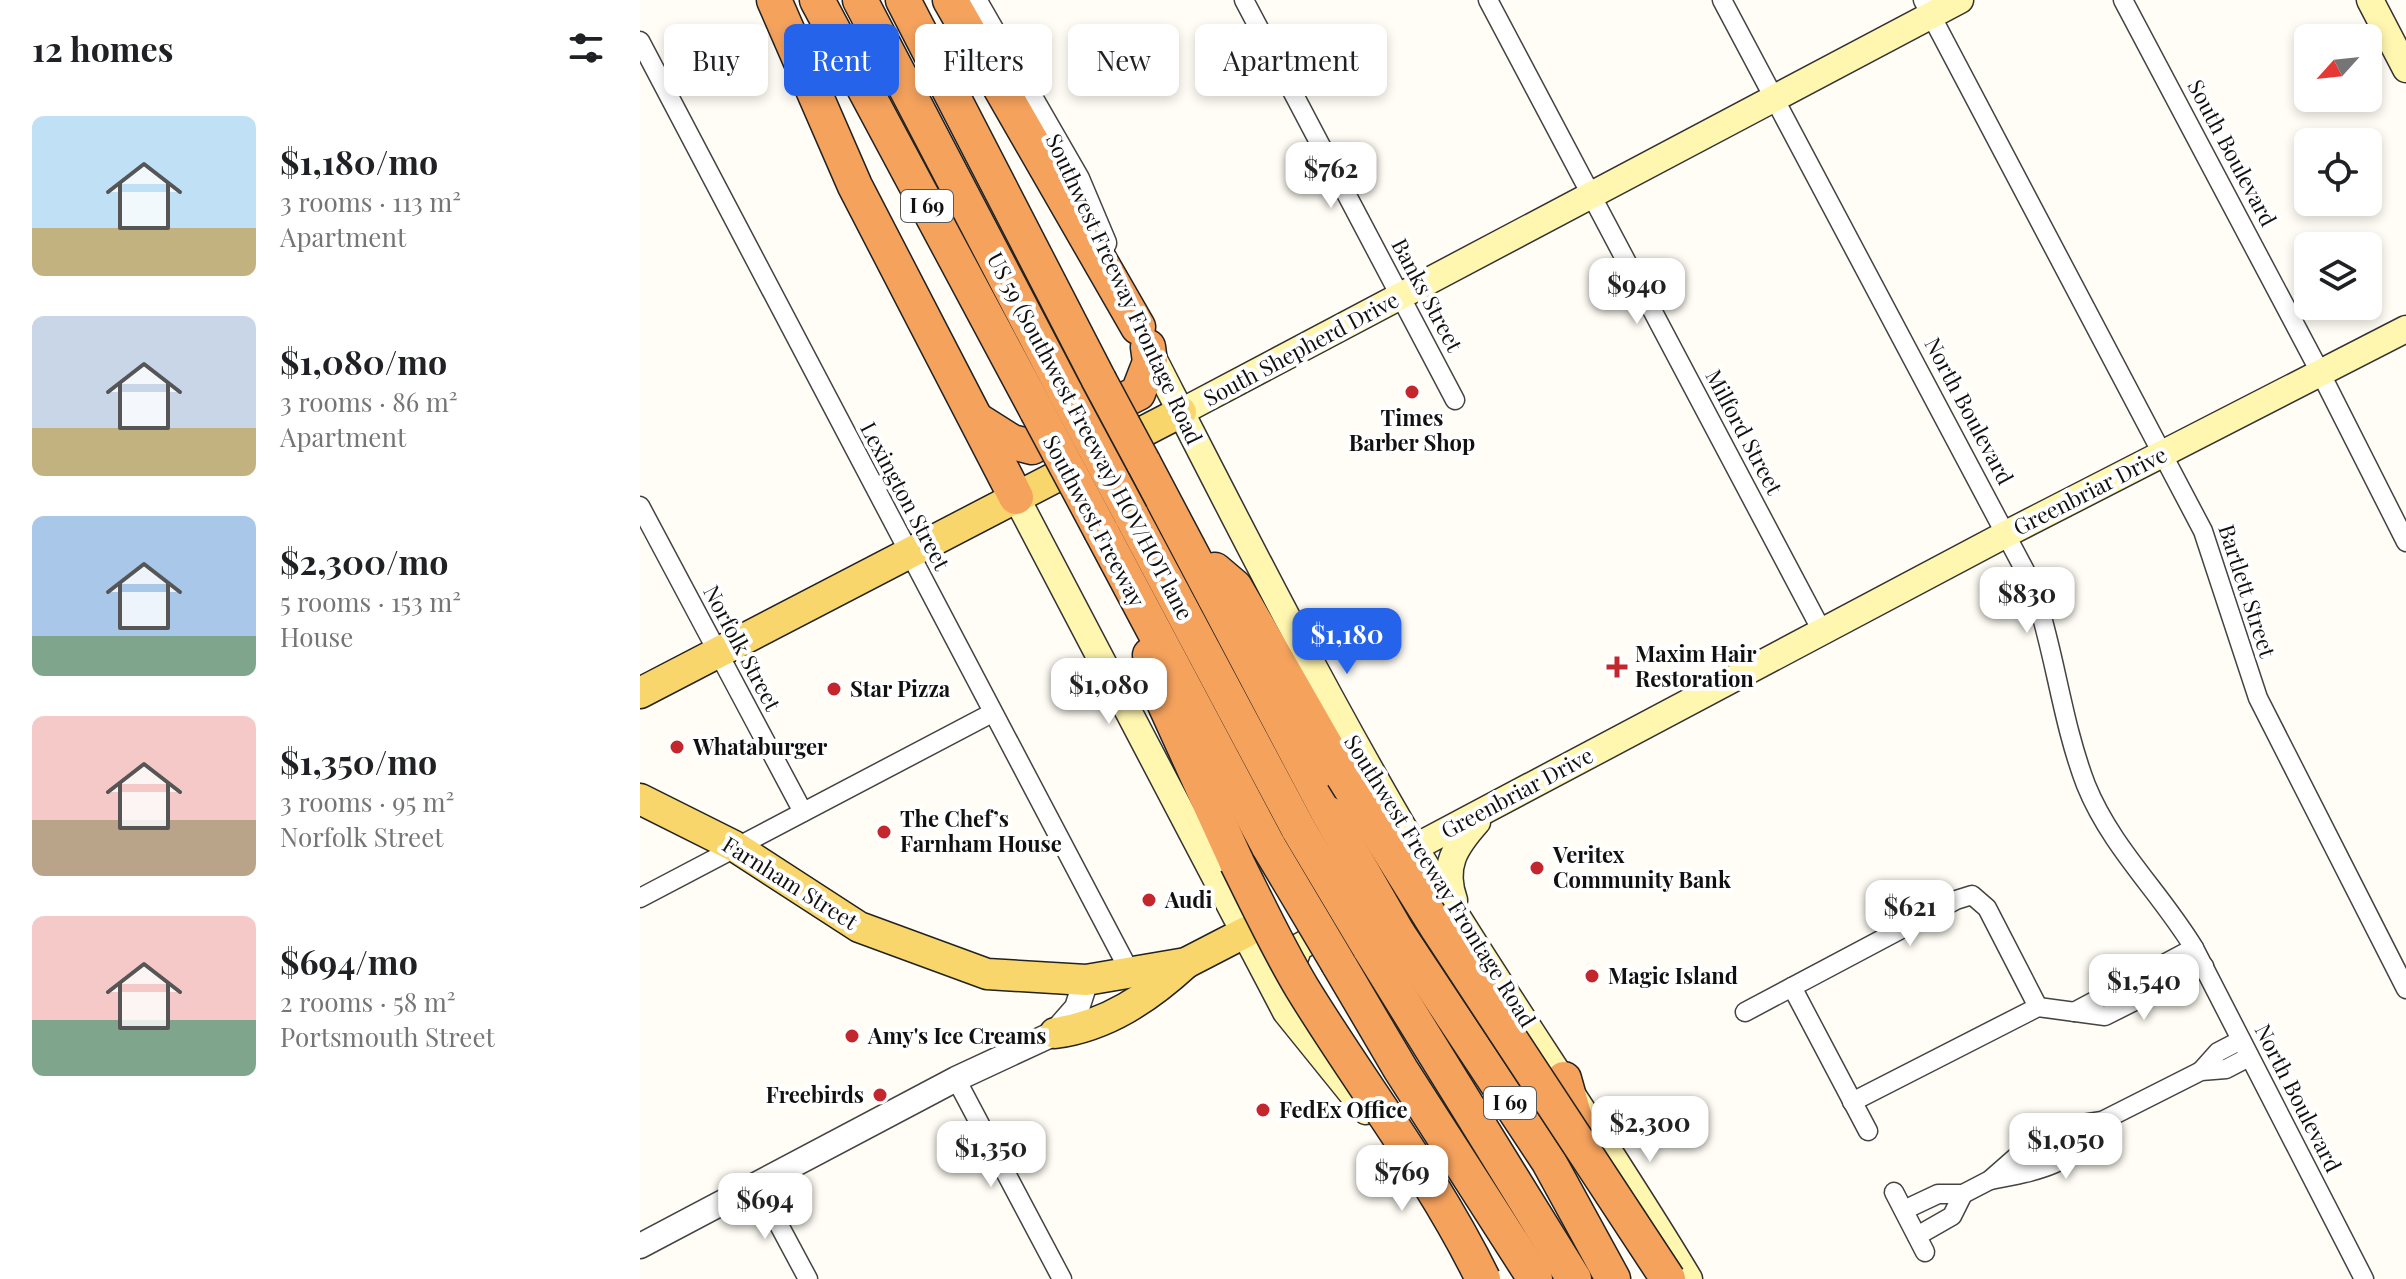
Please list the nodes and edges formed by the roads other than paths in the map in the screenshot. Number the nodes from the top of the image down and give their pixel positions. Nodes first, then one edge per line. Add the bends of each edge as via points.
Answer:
1 (774, 0) edge
2 (817, 0) edge
3 (860, 0) edge
4 (903, 0) edge
5 (950, 0) edge
6 (974, 0) edge
7 (1244, 0) edge
8 (1488, 0) edge
9 (1722, 0) edge
10 (1960, 0) edge
11 (2123, 0) edge
12 (2370, 0) edge
13 (1927, 8) edge
14 (640, 41) edge
15 (2406, 69) edge
16 (1772, 98) junction
17 (1592, 197) junction
18 (1400, 297) junction
19 (2406, 329) edge
20 (1143, 337) junction
21 (2320, 372) junction
22 (1455, 400) dead end
23 (1181, 412) junction
24 (977, 420) junction
25 (2164, 453) junction
26 (1016, 497) junction
27 (640, 506) edge
28 (2008, 533) junction
29 (2406, 542) edge
30 (1187, 546) junction
31 (907, 553) junction
32 (1140, 608) junction
33 (1823, 633) junction
34 (718, 655) junction
35 (640, 693) edge
36 (992, 713) junction
37 (640, 799) edge
38 (1487, 809) junction
39 (803, 812) junction
40 (1314, 822) junction
41 (734, 846) junction
42 (1415, 848) junction
43 (640, 898) edge
44 (1460, 919) junction
45 (1246, 932) junction
46 (1383, 940) junction
47 (2194, 948) junction
48 (1186, 963) junction
49 (2204, 966) junction
50 (1130, 972) junction
51 (2135, 979) junction
52 (1086, 980) junction
53 (1792, 987) junction
54 (2406, 989) edge
55 (2145, 997) junction
56 (2038, 1007) junction
57 (1745, 1012) dead end
58 (2074, 1012) junction
59 (1055, 1033) junction
60 (2245, 1048) junction
61 (1317, 1053) junction
62 (956, 1079) junction
63 (1564, 1079) junction
64 (1852, 1102) junction
65 (2102, 1121) junction
66 (1378, 1124) junction
67 (1868, 1131) dead end
68 (1990, 1180) junction
69 (757, 1184) junction
70 (1894, 1192) dead end
71 (1963, 1194) junction
72 (1904, 1210) junction
73 (640, 1246) edge
74 (808, 1279) edge
75 (1062, 1279) edge
76 (1465, 1279) edge
77 (1483, 1279) edge
78 (1489, 1279) edge
79 (1535, 1279) edge
80 (1574, 1279) edge
81 (1613, 1279) edge
82 (1658, 1279) edge
83 (1668, 1279) edge
84 (1689, 1279) edge
85 (2364, 1279) edge

1 - 24 highway via 855,186
2 - 32 highway, Southwest Freeway / I 69, bridge
3 - 40 highway, US 59 (Southwest Freeway) HOV/HOT lane, bridge via 1131,515
4 - 30 highway, bridge
5 - 20 highway
6 - 20 street, Southwest Freeway Frontage Road via 1077,179
7 - 18 street, Banks Street
8 - 17 street, Milford Street
9 - 16 street, North Boulevard
10 - 13 main road, South Shepherd Drive
11 - 21 street, South Boulevard
12 - 15 main road
13 - 16 main road, South Shepherd Drive
13 - 25 street, Bartlett Street
14 - 31 street, Lexington Street
16 - 17 main road, South Shepherd Drive
16 - 28 street, North Boulevard
17 - 18 main road, South Shepherd Drive
17 - 33 street, Milford Street
18 - 22 street, Banks Street
18 - 23 main road, South Shepherd Drive
19 - 21 main road, Greenbriar Drive
20 - 23 main road, Southwest Freeway Frontage Road
20 - 24 highway via 1150,362 1138,393 1032,447 1012,442
21 - 25 main road, Greenbriar Drive
21 - 29 street, South Boulevard
23 - 26 main road, South Shepherd Drive
23 - 42 main road, Southwest Freeway Frontage Road via 1275,596
24 - 26 highway
25 - 28 main road, Greenbriar Drive
25 - 54 street, Bartlett Street via 2208,543 2258,698
26 - 31 main road, South Shepherd Drive
26 - 45 main road
27 - 34 street, Norfolk Street
28 - 33 main road, Greenbriar Drive
28 - 47 street, North Boulevard via 2043,616 2086,785 2126,857
30 - 40 highway
30 - 83 highway, bridge via 1235,587 1438,929
31 - 34 main road, South Shepherd Drive
31 - 36 street, Lexington Street
32 - 77 highway, bridge via 1157,687 1237,863 1301,986 1415,1156
32 - 79 highway, Southwest Freeway / I 69, bridge via 1269,847 1401,1070
33 - 38 main road, Greenbriar Drive
34 - 35 main road, South Shepherd Drive
34 - 39 street, Norfolk Street
36 - 39 street
36 - 50 street, Lexington Street
37 - 41 main road, Farnham Street
38 - 42 main road, Greenbriar Drive
38 - 44 main road via 1454,848 1448,868
39 - 41 street
40 - 46 highway, US 59 (Southwest Freeway) HOV/HOT lane, bridge
41 - 43 street
41 - 52 main road, Farnham Street via 853,924 884,938 987,974
42 - 44 main road, Southwest Freeway Frontage Road
42 - 45 main road, Greenbriar Drive
44 - 61 main road via 1429,896 1394,895 1299,947 1286,978
44 - 63 main road, Southwest Freeway Frontage Road
45 - 48 main road, Greenbriar Drive
45 - 61 main road via 1286,1012
46 - 80 highway, US 59 (Southwest Freeway) HOV/HOT lane
46 - 81 highway, I 69 via 1549,1162
47 - 49 street, North Boulevard
47 - 51 street
48 - 50 main road, Greenbriar Drive
48 - 59 main road via 1151,995 1084,1029
49 - 55 street
49 - 60 street, North Boulevard
50 - 52 main road, Greenbriar Drive
51 - 55 street
51 - 58 street
52 - 59 street via 1077,1008
53 - 56 street via 1972,895 1987,908
53 - 57 street
53 - 64 street
55 - 58 street via 2105,1016
56 - 58 street
56 - 64 street
59 - 62 street
60 - 65 street via 2218,1052 2201,1071
60 - 85 street, North Boulevard
61 - 66 main road
62 - 69 street
62 - 75 street
63 - 82 highway via 1574,1115
63 - 84 main road, Southwest Freeway Frontage Road
64 - 67 street
65 - 68 street via 2063,1127 2031,1144
65 - 68 street via 2078,1152 2040,1170
66 - 76 main road
66 - 78 highway
68 - 71 street
69 - 73 street
69 - 74 street
70 - 72 street
71 - 72 street via 1938,1194
71 - 72 street via 1952,1216 1921,1244

